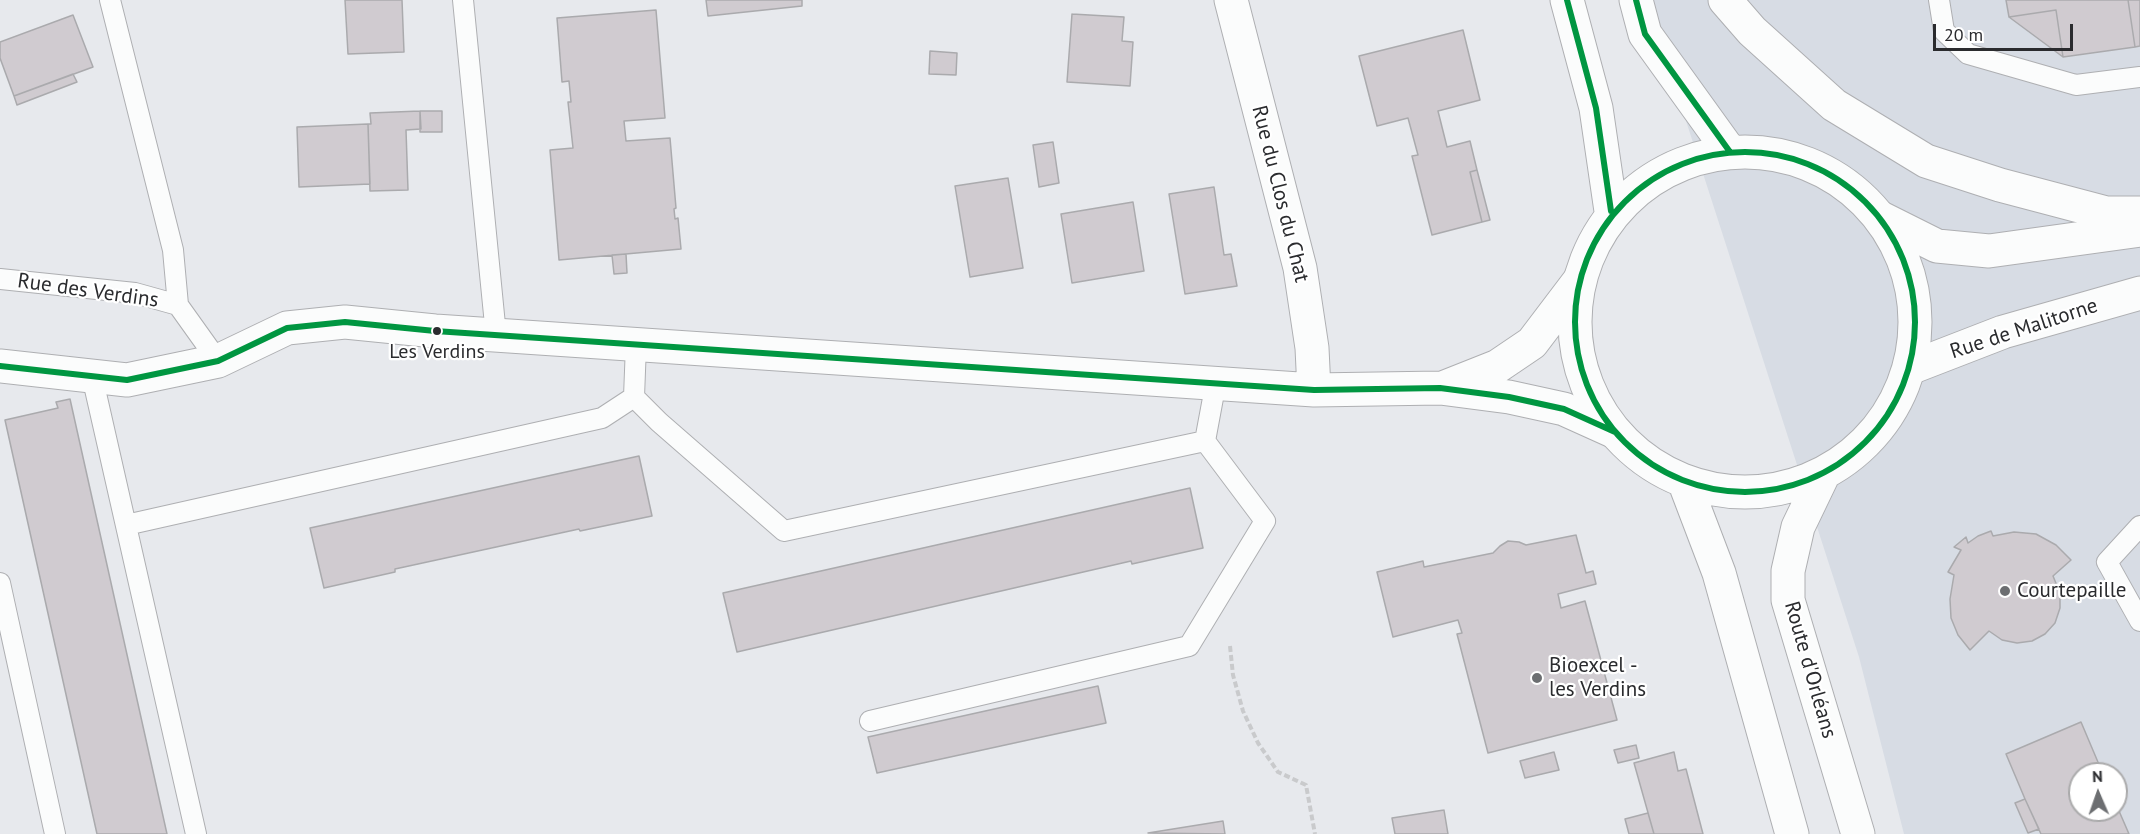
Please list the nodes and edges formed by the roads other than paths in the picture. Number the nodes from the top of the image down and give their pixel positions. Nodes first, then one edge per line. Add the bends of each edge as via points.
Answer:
1 (110, 0) edge
2 (463, 0) edge
3 (1231, 0) edge
4 (1567, 0) edge
5 (1636, 0) edge
6 (1725, 0) edge
7 (1939, 0) edge
8 (2140, 78) edge
9 (1730, 152) junction
10 (1611, 211) junction
11 (2140, 213) edge
12 (1881, 218) junction
13 (2140, 230) edge
14 (0, 279) edge
15 (1579, 280) junction
16 (2140, 293) edge
17 (178, 305) junction
18 (496, 335) junction
19 (636, 345) junction
20 (219, 361) junction
21 (0, 366) edge
22 (1910, 368) junction
23 (92, 376) junction
24 (1216, 382) junction
25 (1440, 388) junction
26 (1314, 390) junction
27 (634, 397) junction
28 (1615, 432) junction
29 (1205, 441) junction
30 (1824, 473) junction
31 (1684, 481) junction
32 (126, 525) junction
33 (2140, 525) edge
34 (0, 583) edge
35 (2140, 621) edge
36 (870, 721) dead end
37 (55, 834) edge
38 (196, 834) edge
39 (1792, 834) edge
40 (1858, 834) edge

1 - 17 lane via 173,250
2 - 18 lane
3 - 26 main road, Rue du Clos du Chat via 1300,268
4 - 10 main road via 1596,108
5 - 9 main road via 1645,34
6 - 11 main road via 1752,31 1834,105 1926,161 2106,213
7 - 8 lane via 1944,31 1968,54 2076,85
9 - 10 main road via 1680,163 1640,187
9 - 12 main road via 1787,156 1839,179
10 - 15 main road
12 - 13 main road via 1937,246 1989,251
12 - 22 main road via 1906,264 1916,316
14 - 17 lane, Rue des Verdins via 135,293
15 - 25 main road via 1532,343 1497,366
15 - 28 main road via 1575,334 1586,386
16 - 22 main road, Rue de Malitorne via 2003,332
17 - 20 lane, Rue des Verdins
18 - 19 main road
18 - 20 main road via 345,322 287,328
19 - 24 main road
19 - 27 lane
20 - 23 main road via 127,380
21 - 23 main road
22 - 30 main road via 1891,410 1862,446
23 - 32 lane
24 - 26 main road
24 - 29 lane
25 - 26 main road
25 - 28 main road via 1564,409
27 - 29 lane via 784,531
27 - 32 lane via 602,418
28 - 31 main road via 1647,462
29 - 36 lane via 1265,521 1189,646
30 - 31 main road via 1779,489 1731,492
30 - 40 main road, Route d'Orléans via 1798,527 1788,571 1788,600
31 - 39 main road via 1719,573
32 - 38 lane
33 - 35 lane via 2107,562
34 - 37 lane

